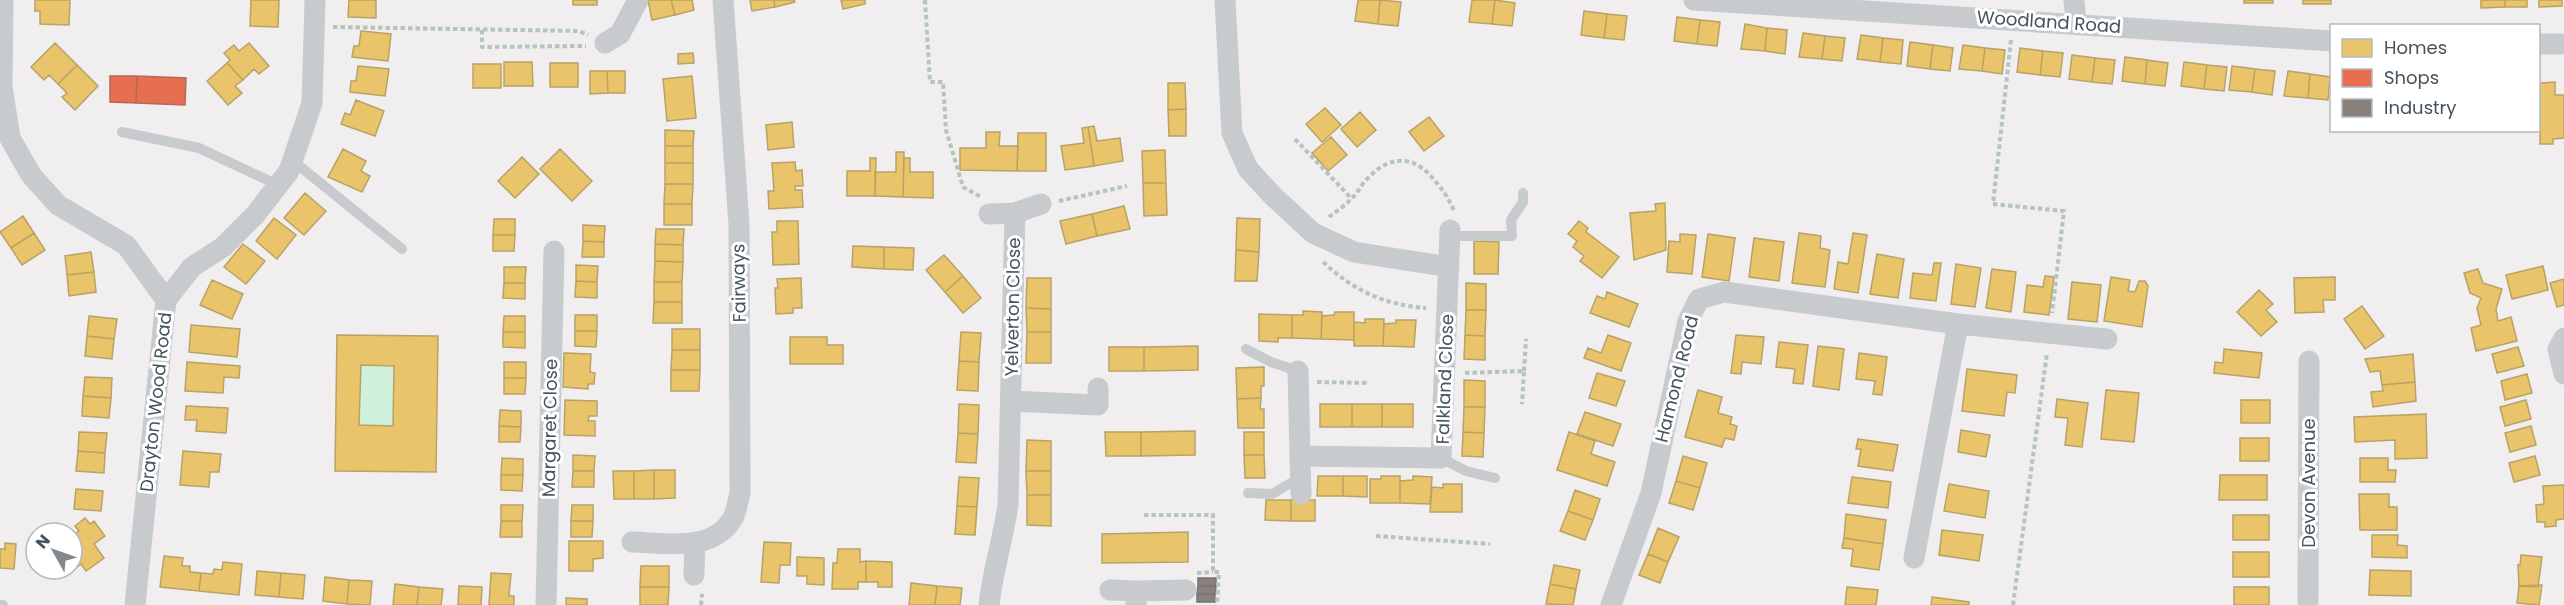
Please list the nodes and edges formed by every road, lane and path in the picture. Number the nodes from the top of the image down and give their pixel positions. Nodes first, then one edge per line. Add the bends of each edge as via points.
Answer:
1 (3, 0) edge
2 (315, 0) edge
3 (638, 0) edge
4 (723, 0) edge
5 (925, 0) edge
6 (1225, 0) edge
7 (1694, 0) edge
8 (2074, 0) edge
9 (2013, 19) junction
10 (2076, 23) junction
11 (314, 27) junction
12 (482, 30) junction
13 (2330, 40) edge
14 (605, 43) junction
15 (2540, 44) edge
16 (2564, 44) edge
17 (123, 132) dead end
18 (1295, 139) dead end
19 (292, 160) junction
20 (278, 185) junction
21 (1127, 186) dead end
22 (1523, 193) dead end
23 (1352, 199) junction
24 (1041, 204) joint
25 (1015, 213) junction
26 (989, 214) joint
27 (1313, 233) junction
28 (1450, 233) junction
29 (402, 249) dead end
30 (554, 251) dead end
31 (1449, 267) junction
32 (166, 300) junction
33 (1448, 310) junction
34 (1958, 324) junction
35 (2050, 334) junction
36 (2564, 338) edge
37 (1526, 339) dead end
38 (2107, 339) dead end
39 (1246, 349) dead end
40 (2309, 361) dead end
41 (1524, 371) junction
42 (1446, 373) junction
43 (2564, 374) edge
44 (1299, 376) junction
45 (1369, 383) dead end
46 (1011, 401) junction
47 (1522, 404) dead end
48 (1098, 405) dead end
49 (1300, 456) junction
50 (1442, 458) junction
51 (1495, 478) dead end
52 (1301, 486) joint
53 (1248, 494) dead end
54 (1144, 515) dead end
55 (1376, 536) dead end
56 (632, 542) dead end
57 (695, 544) junction
58 (1490, 544) dead end
59 (1914, 558) dead end
60 (694, 575) dead end
61 (1110, 590) dead end
62 (1186, 590) dead end
63 (1137, 598) edge
64 (135, 605) edge
65 (546, 605) edge
66 (989, 605) edge
67 (1217, 605) edge
68 (1611, 605) edge
69 (2013, 605) edge
70 (2308, 605) edge

1 - 32 street via 2,86 10,138 31,175 58,205 126,245
2 - 11 street, Drayton Wood Road
3 - 14 street via 620,34
4 - 57 street, Fairways via 739,224 740,493 734,516 721,533
5 - 26 path via 930,82 943,82 946,130 963,187 984,199
6 - 27 street via 1232,133 1248,169
7 - 9 street, Woodland Road
8 - 10 street
9 - 10 street, Woodland Road
9 - 35 path via 1993,204 2064,211
10 - 13 street, Woodland Road
11 - 12 path
11 - 19 street, Drayton Wood Road via 312,103
12 - 14 path via 579,30
12 - 14 path via 482,47
15 - 16 street
17 - 20 lane via 200,148
18 - 23 path
19 - 20 street, Drayton Wood Road
19 - 29 lane
20 - 32 street, Drayton Wood Road via 255,215 223,247 192,267
21 - 24 path
22 - 28 lane via 1523,201 1512,220 1512,236
23 - 27 path
23 - 28 path via 1368,178 1390,162 1418,163 1449,199 1458,227
24 - 25 street, Yelverton Close
25 - 26 street, Yelverton Close
25 - 46 street, Yelverton Close
27 - 31 street via 1354,252
27 - 33 path via 1312,245 1319,258 1360,289 1388,303
28 - 31 street, Falkland Close
30 - 65 street, Margaret Close
31 - 33 street, Falkland Close
32 - 64 street, Drayton Wood Road
33 - 42 street, Falkland Close
34 - 35 street, Hamond Road
34 - 59 street
34 - 68 street, Hamond Road via 1724,292 1699,299 1688,321 1651,493
35 - 38 street, Hamond Road
35 - 69 path
36 - 43 street via 2558,349
37 - 41 path
39 - 44 lane
40 - 70 street, Devon Avenue
41 - 42 path
41 - 47 path
42 - 50 street, Falkland Close
44 - 45 path
44 - 49 street
46 - 48 street, Yelverton Close
46 - 66 street, Yelverton Close via 1008,505
49 - 50 street, Falkland Close
49 - 52 street
50 - 51 lane via 1466,471
52 - 53 lane via 1272,494
54 - 67 path via 1213,515
55 - 58 path
56 - 57 street, Fairways
57 - 60 street
61 - 63 street
62 - 63 street

